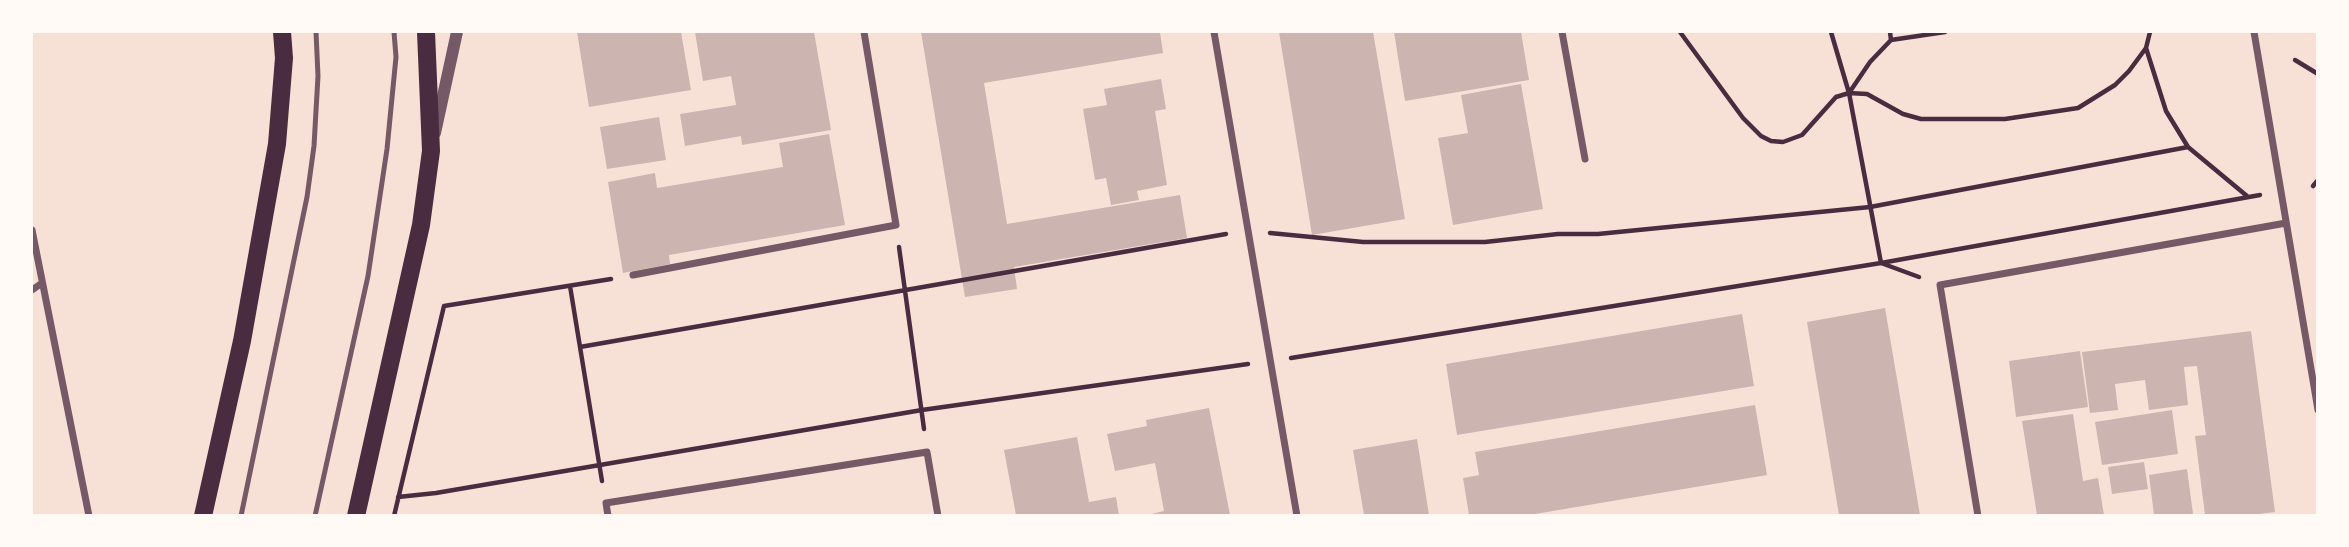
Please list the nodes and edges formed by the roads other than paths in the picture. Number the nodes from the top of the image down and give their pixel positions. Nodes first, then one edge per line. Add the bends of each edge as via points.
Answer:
1 (282, 32) edge
2 (316, 32) edge
3 (394, 32) edge
4 (426, 32) edge
5 (457, 32) edge
6 (864, 32) edge
7 (1214, 32) edge
8 (1562, 32) edge
9 (2254, 32) edge
10 (431, 151) junction
11 (1585, 159) dead end
12 (2286, 223) junction
13 (32, 230) edge
14 (633, 275) road end
15 (42, 283) junction
16 (32, 290) edge
17 (2318, 410) edge
18 (89, 516) edge
19 (203, 516) edge
20 (242, 516) edge
21 (315, 516) edge
22 (356, 516) edge
23 (608, 516) edge
24 (938, 516) edge
25 (1297, 516) edge
26 (1978, 516) edge

1 - 19 main road via 277,144 242,341
2 - 20 lane via 318,76 307,197
3 - 21 lane via 387,149 368,276
4 - 10 main road
5 - 10 street
6 - 14 street via 896,225
7 - 25 street
8 - 11 street
9 - 12 street
10 - 22 main road via 421,225
12 - 17 street
12 - 26 street via 1940,285
13 - 15 street
15 - 16 street
15 - 18 street
23 - 24 street via 606,503 928,452

